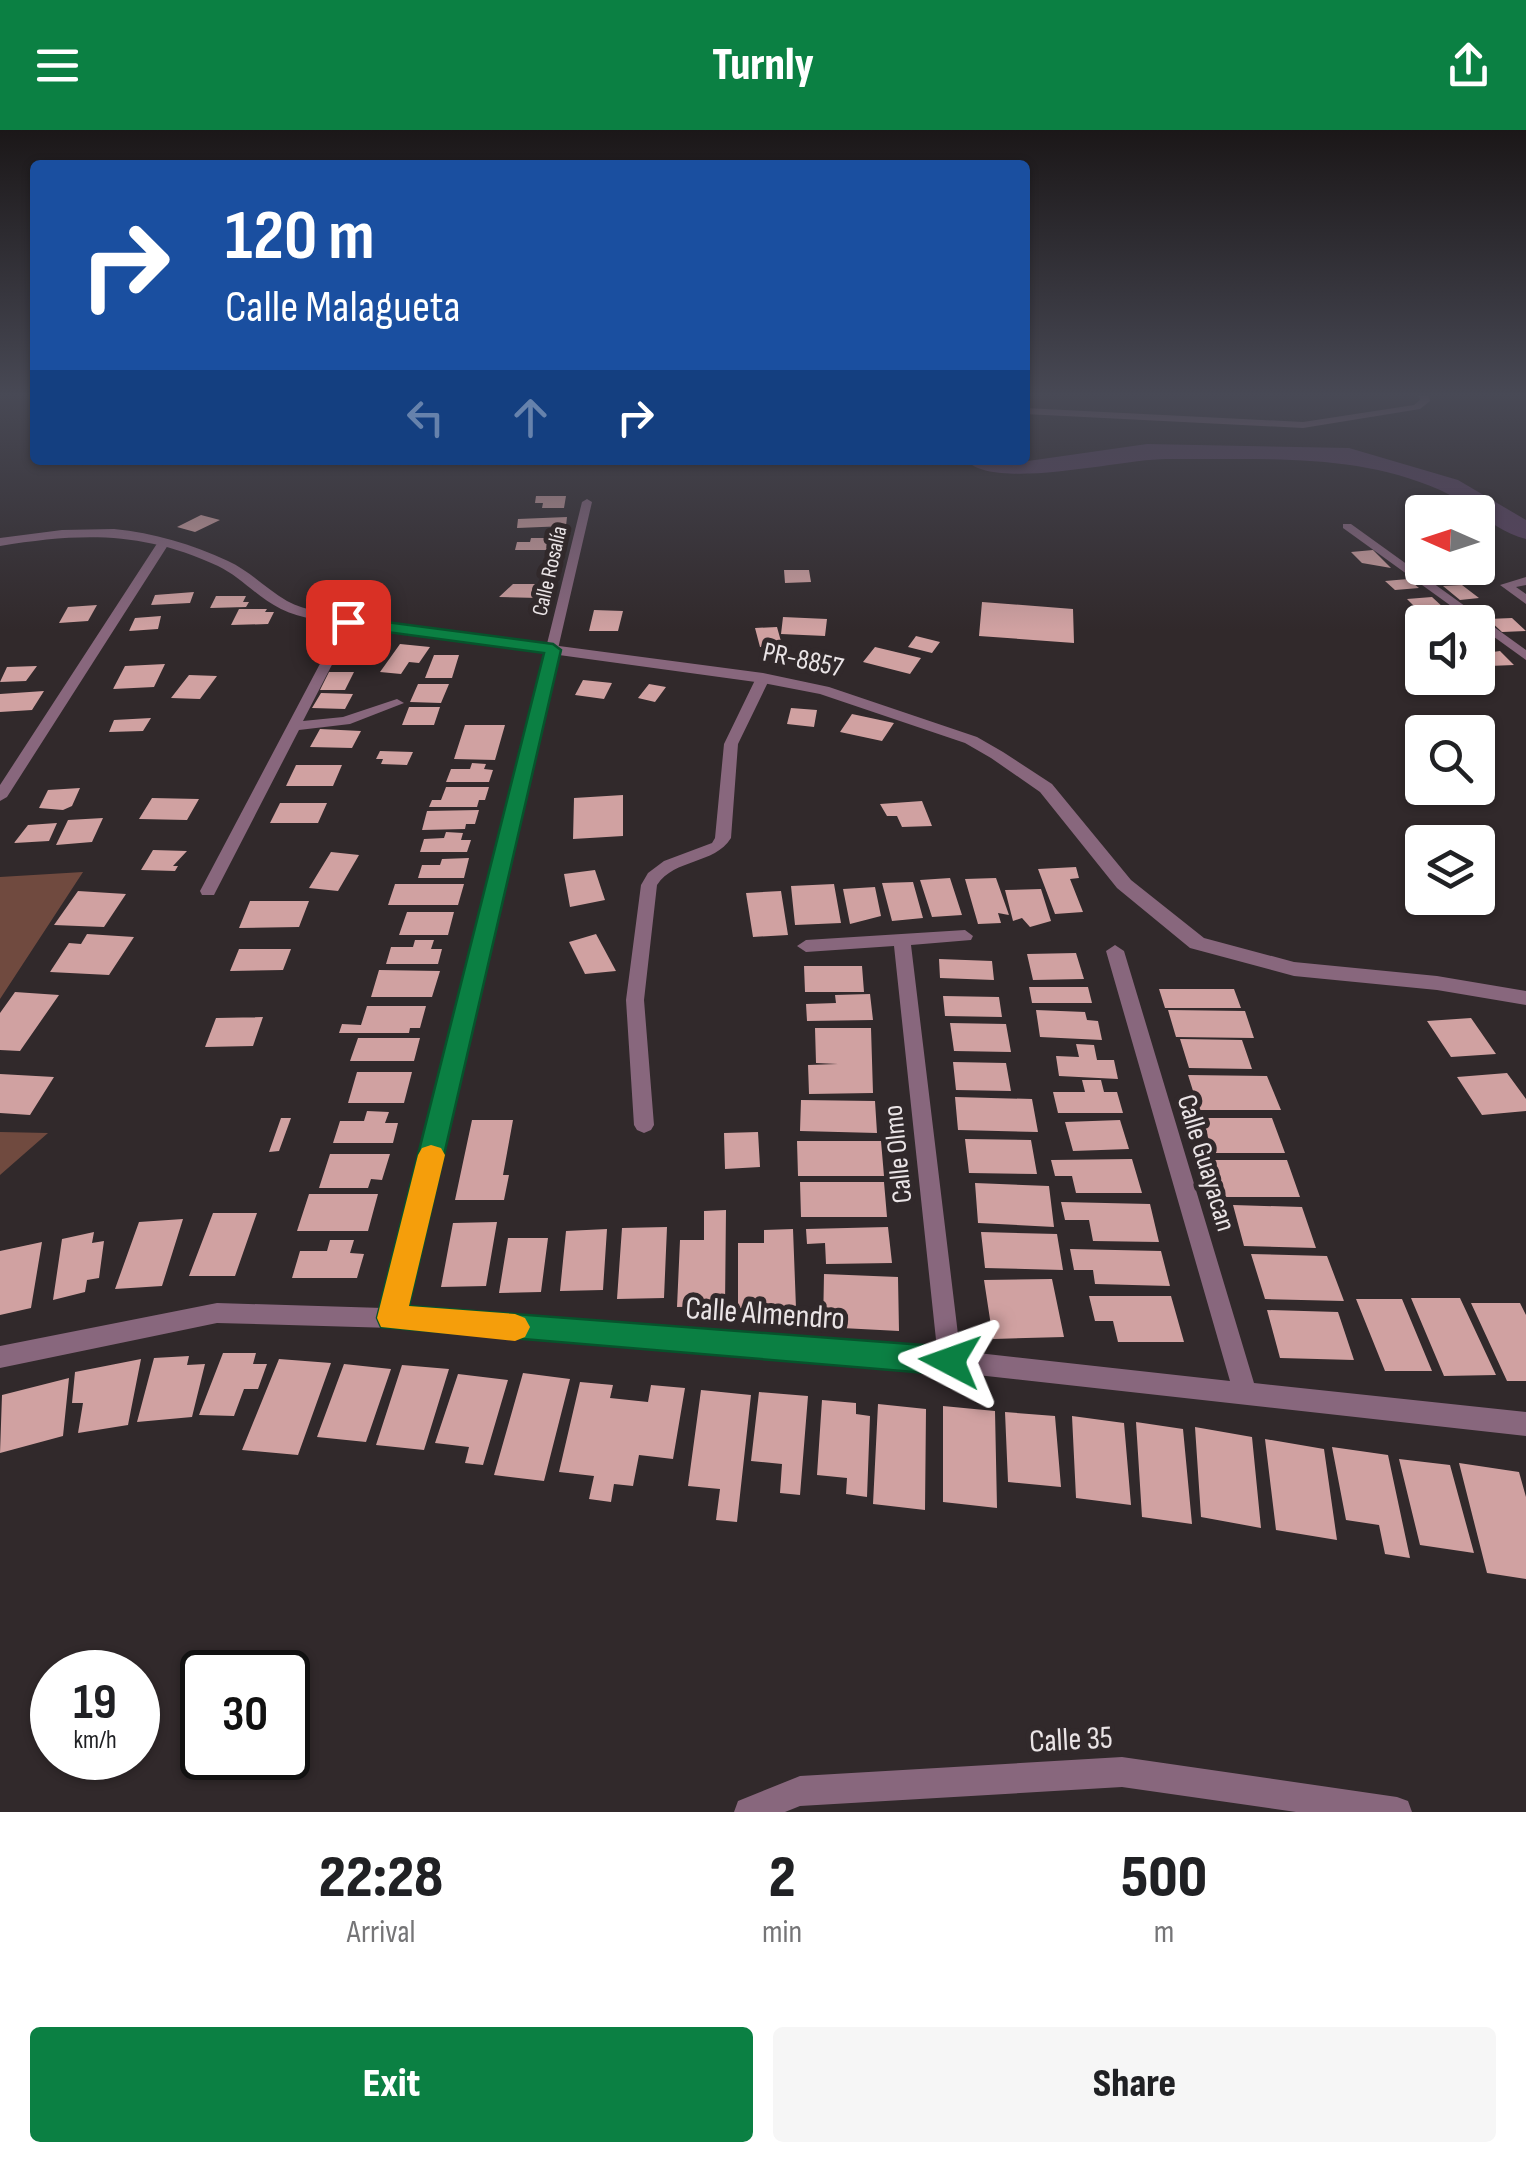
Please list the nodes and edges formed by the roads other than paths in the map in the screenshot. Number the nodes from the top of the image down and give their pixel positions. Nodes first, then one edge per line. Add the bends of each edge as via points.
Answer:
1 (587, 502) dead end
2 (1347, 526) dead end
3 (0, 542) edge
4 (164, 542) junction
5 (1526, 581) edge
6 (1526, 600) edge
7 (348, 622) junction
8 (553, 650) junction
9 (1526, 656) edge
10 (763, 678) junction
11 (397, 703) dead end
12 (291, 727) junction
13 (0, 797) edge
14 (208, 891) dead end
15 (965, 936) dead end
16 (902, 941) junction
17 (806, 946) dead end
18 (1115, 951) dead end
19 (1526, 998) edge
20 (644, 1125) dead end
21 (392, 1318) junction
22 (0, 1357) edge
23 (950, 1361) junction
24 (1245, 1390) junction
25 (1526, 1424) edge
26 (750, 1812) edge
27 (1397, 1812) edge

1 - 8 street, Calle Rosalía
2 - 9 street
3 - 4 street, PR-8857 via 79,529
4 - 7 street, PR-8857 via 227,566 288,608
4 - 13 street
5 - 6 street via 1506,585
7 - 8 street, PR-8857
7 - 12 street
8 - 10 street, PR-8857
8 - 21 street, Calle Rosalía
10 - 19 street, PR-8857 / PR-8857 via 824,690 971,740 1046,788 1124,884 1197,943 1294,969
10 - 20 street via 731,744 723,838 662,868 649,885 635,1000
11 - 12 street via 345,721
12 - 14 street
15 - 16 street
16 - 17 street
16 - 23 street, Calle Olmo
18 - 24 street, Calle Guayacan
21 - 22 street, Calle Almendro via 217,1313
21 - 23 street, Calle Almendro
23 - 24 street, Calle Almendro
24 - 25 street, Calle Almendro
26 - 27 street, Calle 35 via 800,1790 1122,1772

